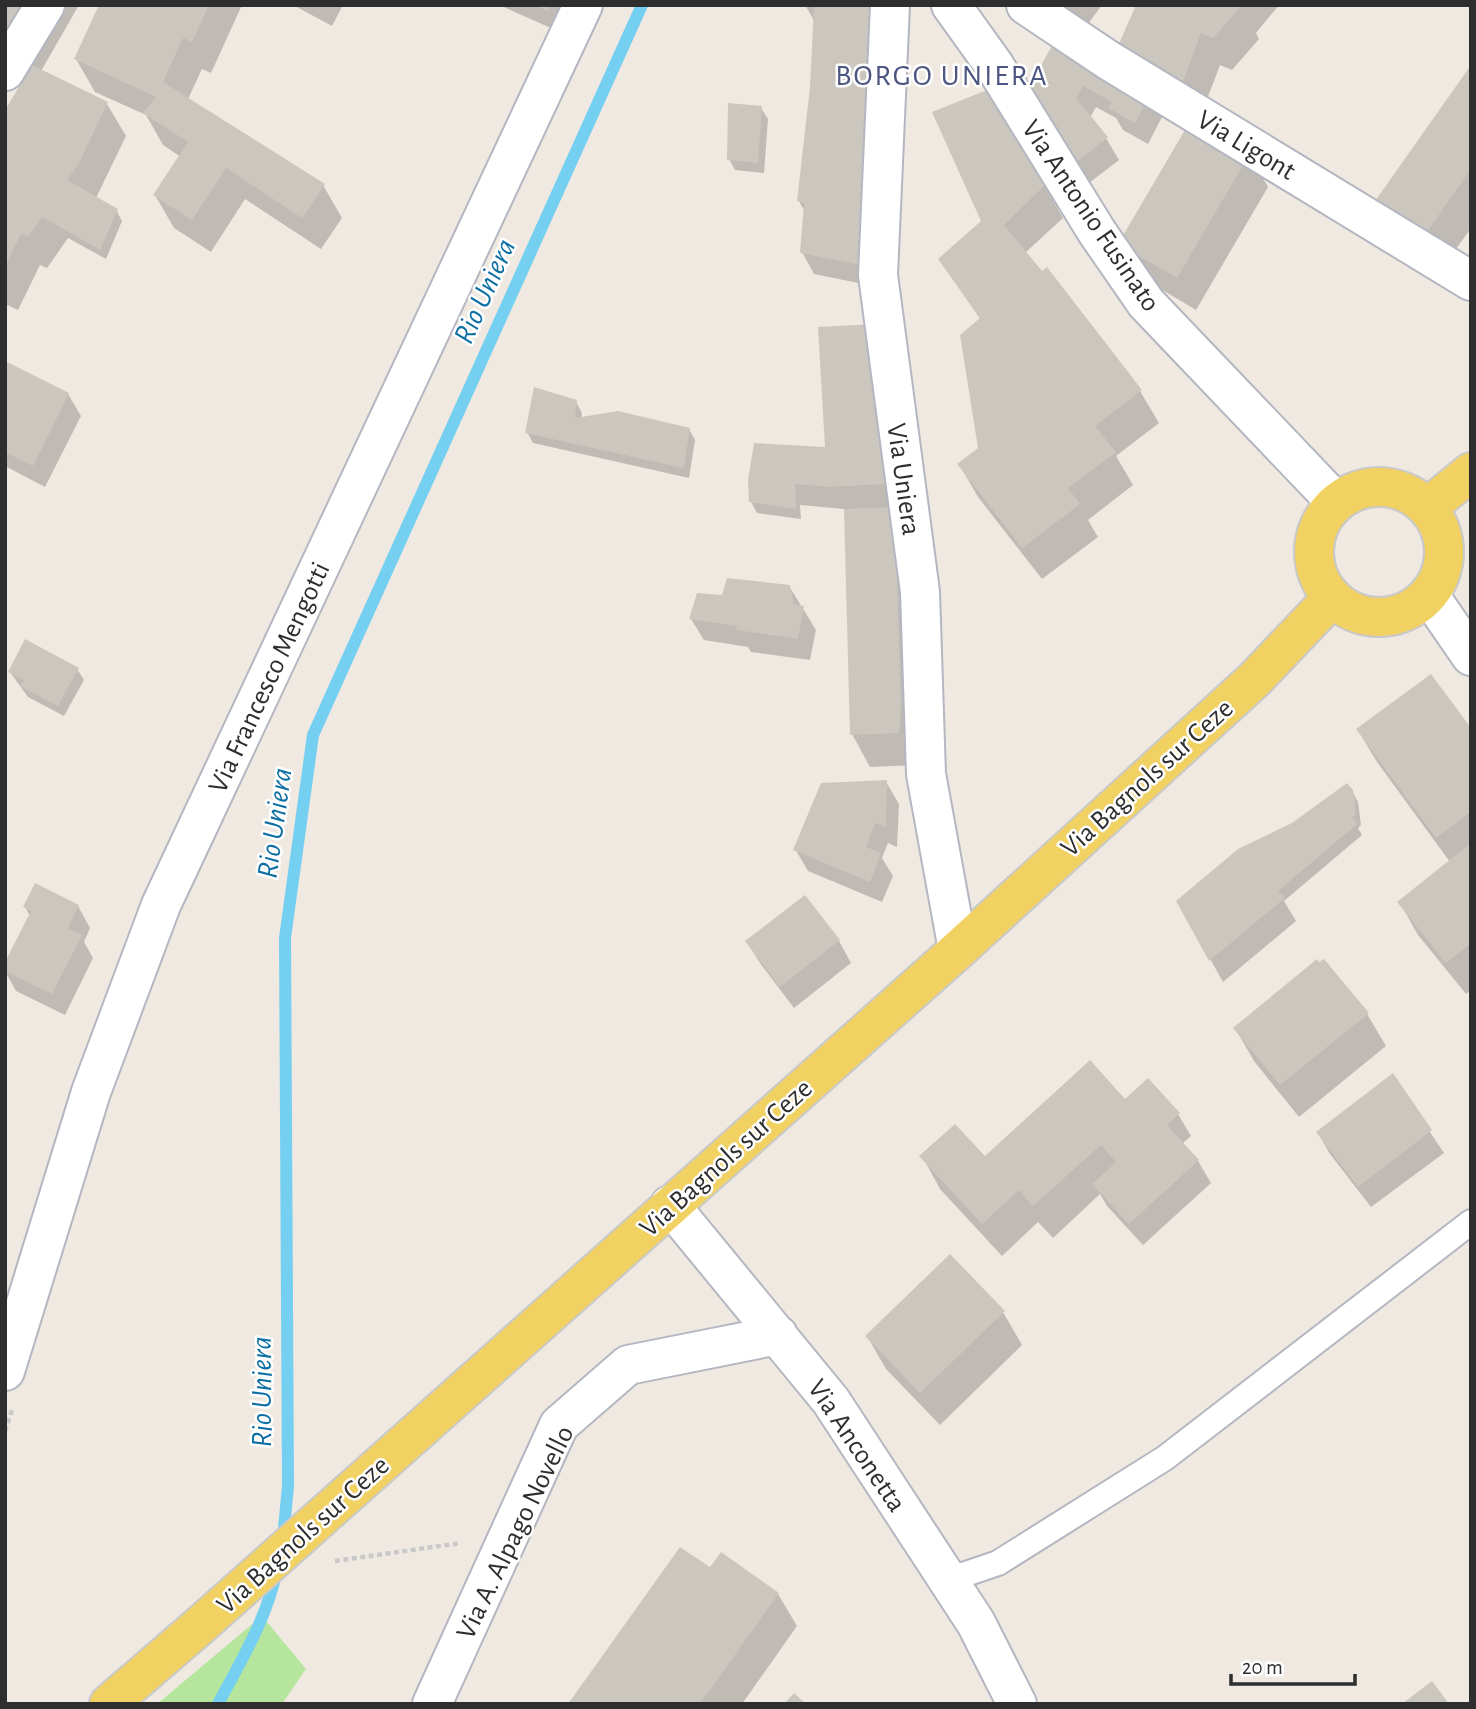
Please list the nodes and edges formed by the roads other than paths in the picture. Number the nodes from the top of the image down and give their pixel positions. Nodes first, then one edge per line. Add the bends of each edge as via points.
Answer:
1 (45, 5) edge
2 (583, 5) edge
3 (890, 5) edge
4 (951, 5) edge
5 (1026, 5) edge
6 (5, 71) edge
7 (1471, 281) edge
8 (1471, 472) edge
9 (1336, 502) junction
10 (1427, 508) junction
11 (1429, 595) junction
12 (1331, 598) junction
13 (1471, 656) edge
14 (958, 950) junction
15 (670, 1205) junction
16 (1471, 1222) edge
17 (778, 1335) junction
18 (5, 1371) edge
19 (948, 1580) junction
20 (109, 1704) edge
21 (432, 1704) edge
22 (1017, 1704) edge

1 - 6 street
2 - 18 street, Via Francesco Mengotti via 161,905 91,1092
3 - 14 street, Via Uniera via 878,275 920,592 926,774
4 - 9 street, Via Antonio Fusinato via 1146,303
5 - 7 street, Via Ligont via 1108,60
8 - 10 main road
9 - 10 main road via 1373,487 1393,488 1412,495
9 - 12 main road via 1314,539 1313,561
10 - 11 main road via 1444,541 1439,579
11 - 12 main road via 1392,617 1370,618 1350,612
11 - 13 street
12 - 14 main road, Via Bagnols sur Ceze via 1255,679
14 - 15 main road, Via Bagnols sur Ceze
15 - 17 street, Via Anconetta
15 - 20 main road, Via Bagnols sur Ceze
16 - 19 lane via 1165,1458 998,1563
17 - 19 street, Via Anconetta via 831,1401
17 - 21 street, Via A. Alpago Novello via 628,1365 559,1425
19 - 22 street, Via Anconetta via 976,1623

